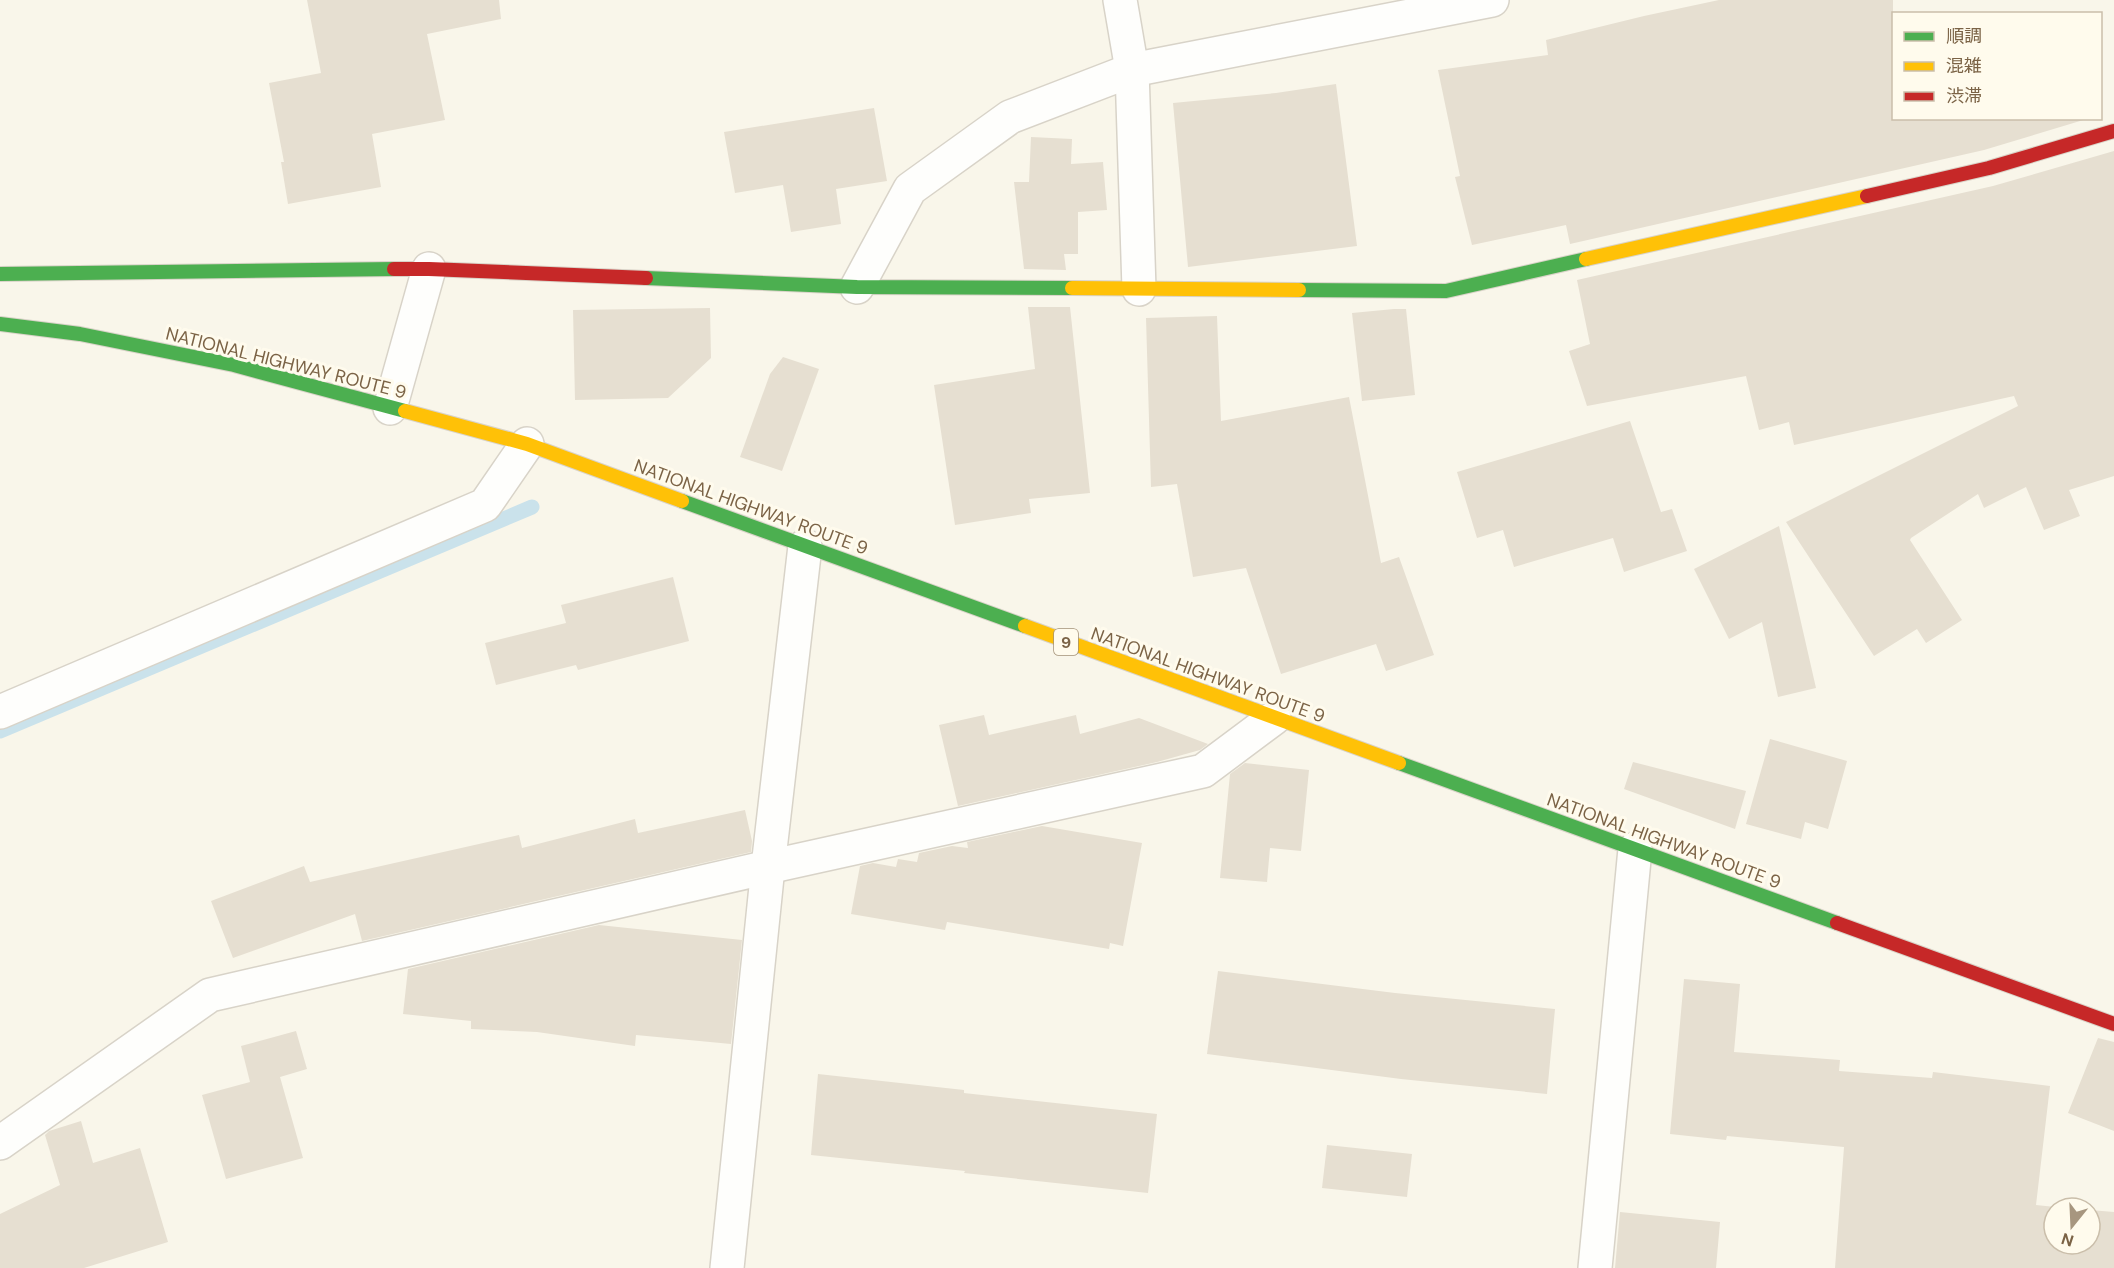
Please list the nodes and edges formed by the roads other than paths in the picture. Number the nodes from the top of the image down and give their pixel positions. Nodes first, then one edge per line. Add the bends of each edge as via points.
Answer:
1 (1120, 0) edge
2 (1492, 0) edge
3 (1132, 70) junction
4 (2114, 131) edge
5 (429, 269) junction
6 (0, 274) edge
7 (857, 286) junction
8 (1139, 289) junction
9 (0, 324) edge
10 (390, 408) junction
11 (527, 444) junction
12 (805, 546) junction
13 (0, 712) edge
14 (1274, 718) junction
15 (1635, 849) junction
16 (768, 867) junction
17 (2114, 1024) edge
18 (0, 1143) edge
19 (727, 1268) edge
20 (1595, 1268) edge

1 - 3 street
2 - 3 street
3 - 7 street via 1010,117 910,189
3 - 8 street
4 - 8 main road via 1989,168 1446,291
5 - 6 main road
5 - 7 main road
5 - 10 street
7 - 8 main road
9 - 10 main road, NATIONAL HIGHWAY ROUTE 9 / 9 via 80,334 234,365
10 - 11 main road, NATIONAL HIGHWAY ROUTE 9 / 9
11 - 12 main road, NATIONAL HIGHWAY ROUTE 9 / 9
11 - 13 street via 485,505
12 - 14 main road, NATIONAL HIGHWAY ROUTE 9 / 9
12 - 16 street
14 - 15 main road, NATIONAL HIGHWAY ROUTE 9 / 9
14 - 16 street via 1203,771
15 - 17 main road, NATIONAL HIGHWAY ROUTE 9 / 9
15 - 20 street
16 - 18 street via 210,995
16 - 19 street

